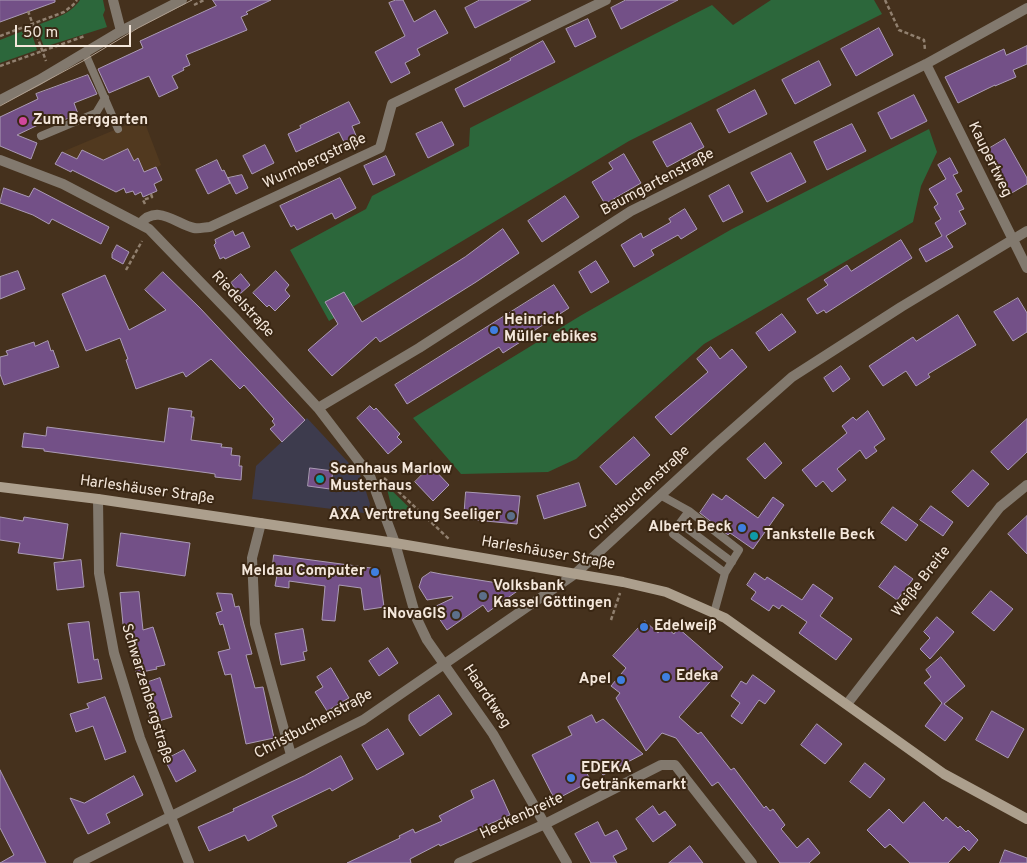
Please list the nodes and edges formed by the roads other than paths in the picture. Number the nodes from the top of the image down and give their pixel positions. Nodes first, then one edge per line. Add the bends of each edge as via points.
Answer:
1 (113, 0) edge
2 (182, 0) edge
3 (606, 0) edge
4 (1027, 8) edge
5 (121, 31) junction
6 (84, 53) junction
7 (926, 64) junction
8 (105, 98) junction
9 (0, 100) edge
10 (118, 129) dead end
11 (41, 136) dead end
12 (0, 160) edge
13 (144, 227) junction
14 (1027, 231) edge
15 (1012, 240) junction
16 (1027, 268) edge
17 (318, 408) junction
18 (1027, 485) edge
19 (0, 487) edge
20 (660, 495) junction
21 (98, 499) junction
22 (689, 511) junction
23 (261, 523) junction
24 (680, 523) junction
25 (395, 542) junction
26 (732, 562) junction
27 (725, 573) junction
28 (575, 574) junction
29 (714, 613) junction
30 (445, 662) junction
31 (846, 704) junction
32 (291, 755) junction
33 (169, 816) junction
34 (1027, 820) edge
35 (545, 824) junction
36 (78, 863) edge
37 (189, 863) edge
38 (459, 863) edge
39 (568, 863) edge
40 (752, 863) edge

1 - 5 street
2 - 5 street
3 - 13 street, Wurmbergstraße via 392,104 380,148 210,227 194,228 176,219 155,215 145,218
4 - 7 street, Baumgartenstraße
5 - 6 street
6 - 8 lane
6 - 9 street
7 - 15 street, Kaupertweg
7 - 17 street, Baumgartenstraße via 631,212 419,348
8 - 10 lane
8 - 11 lane via 96,113
12 - 13 street, Riedelstraße via 64,184
13 - 17 street, Riedelstraße via 234,317
14 - 15 street, Christbuchenstraße
15 - 16 street, Kaupertweg
15 - 20 street, Christbuchenstraße via 792,377
17 - 25 street, Riedelstraße via 370,476
18 - 31 street, Weiße Breite via 1000,507
19 - 21 main road, Harleshäuser Straße
20 - 22 lane
20 - 28 street, Christbuchenstraße
21 - 23 main road, Harleshäuser Straße
21 - 33 street, Schwarzenbergstraße via 99,572 114,653 140,738
22 - 24 lane
22 - 26 lane via 739,550
23 - 25 main road, Harleshäuser Straße
23 - 32 street via 252,558 255,624
24 - 26 lane
24 - 27 lane via 673,534
25 - 28 main road, Harleshäuser Straße
25 - 30 street, Haardtweg via 416,617 427,640
26 - 27 lane
27 - 29 lane
28 - 29 main road, Harleshäuser Straße via 666,592
28 - 30 street, Christbuchenstraße
29 - 31 main road, Harleshäuser Straße
30 - 32 street, Christbuchenstraße via 363,720
30 - 35 street, Haardtweg via 493,734
31 - 34 main road, Harleshäuser Straße via 944,774
32 - 33 street, Christbuchenstraße
33 - 36 street, Christbuchenstraße
33 - 37 street, Schwarzenbergstraße
35 - 38 street, Heckenbreite
35 - 39 street, Haardtweg
35 - 40 street, Heckenbreite via 661,765 674,765

